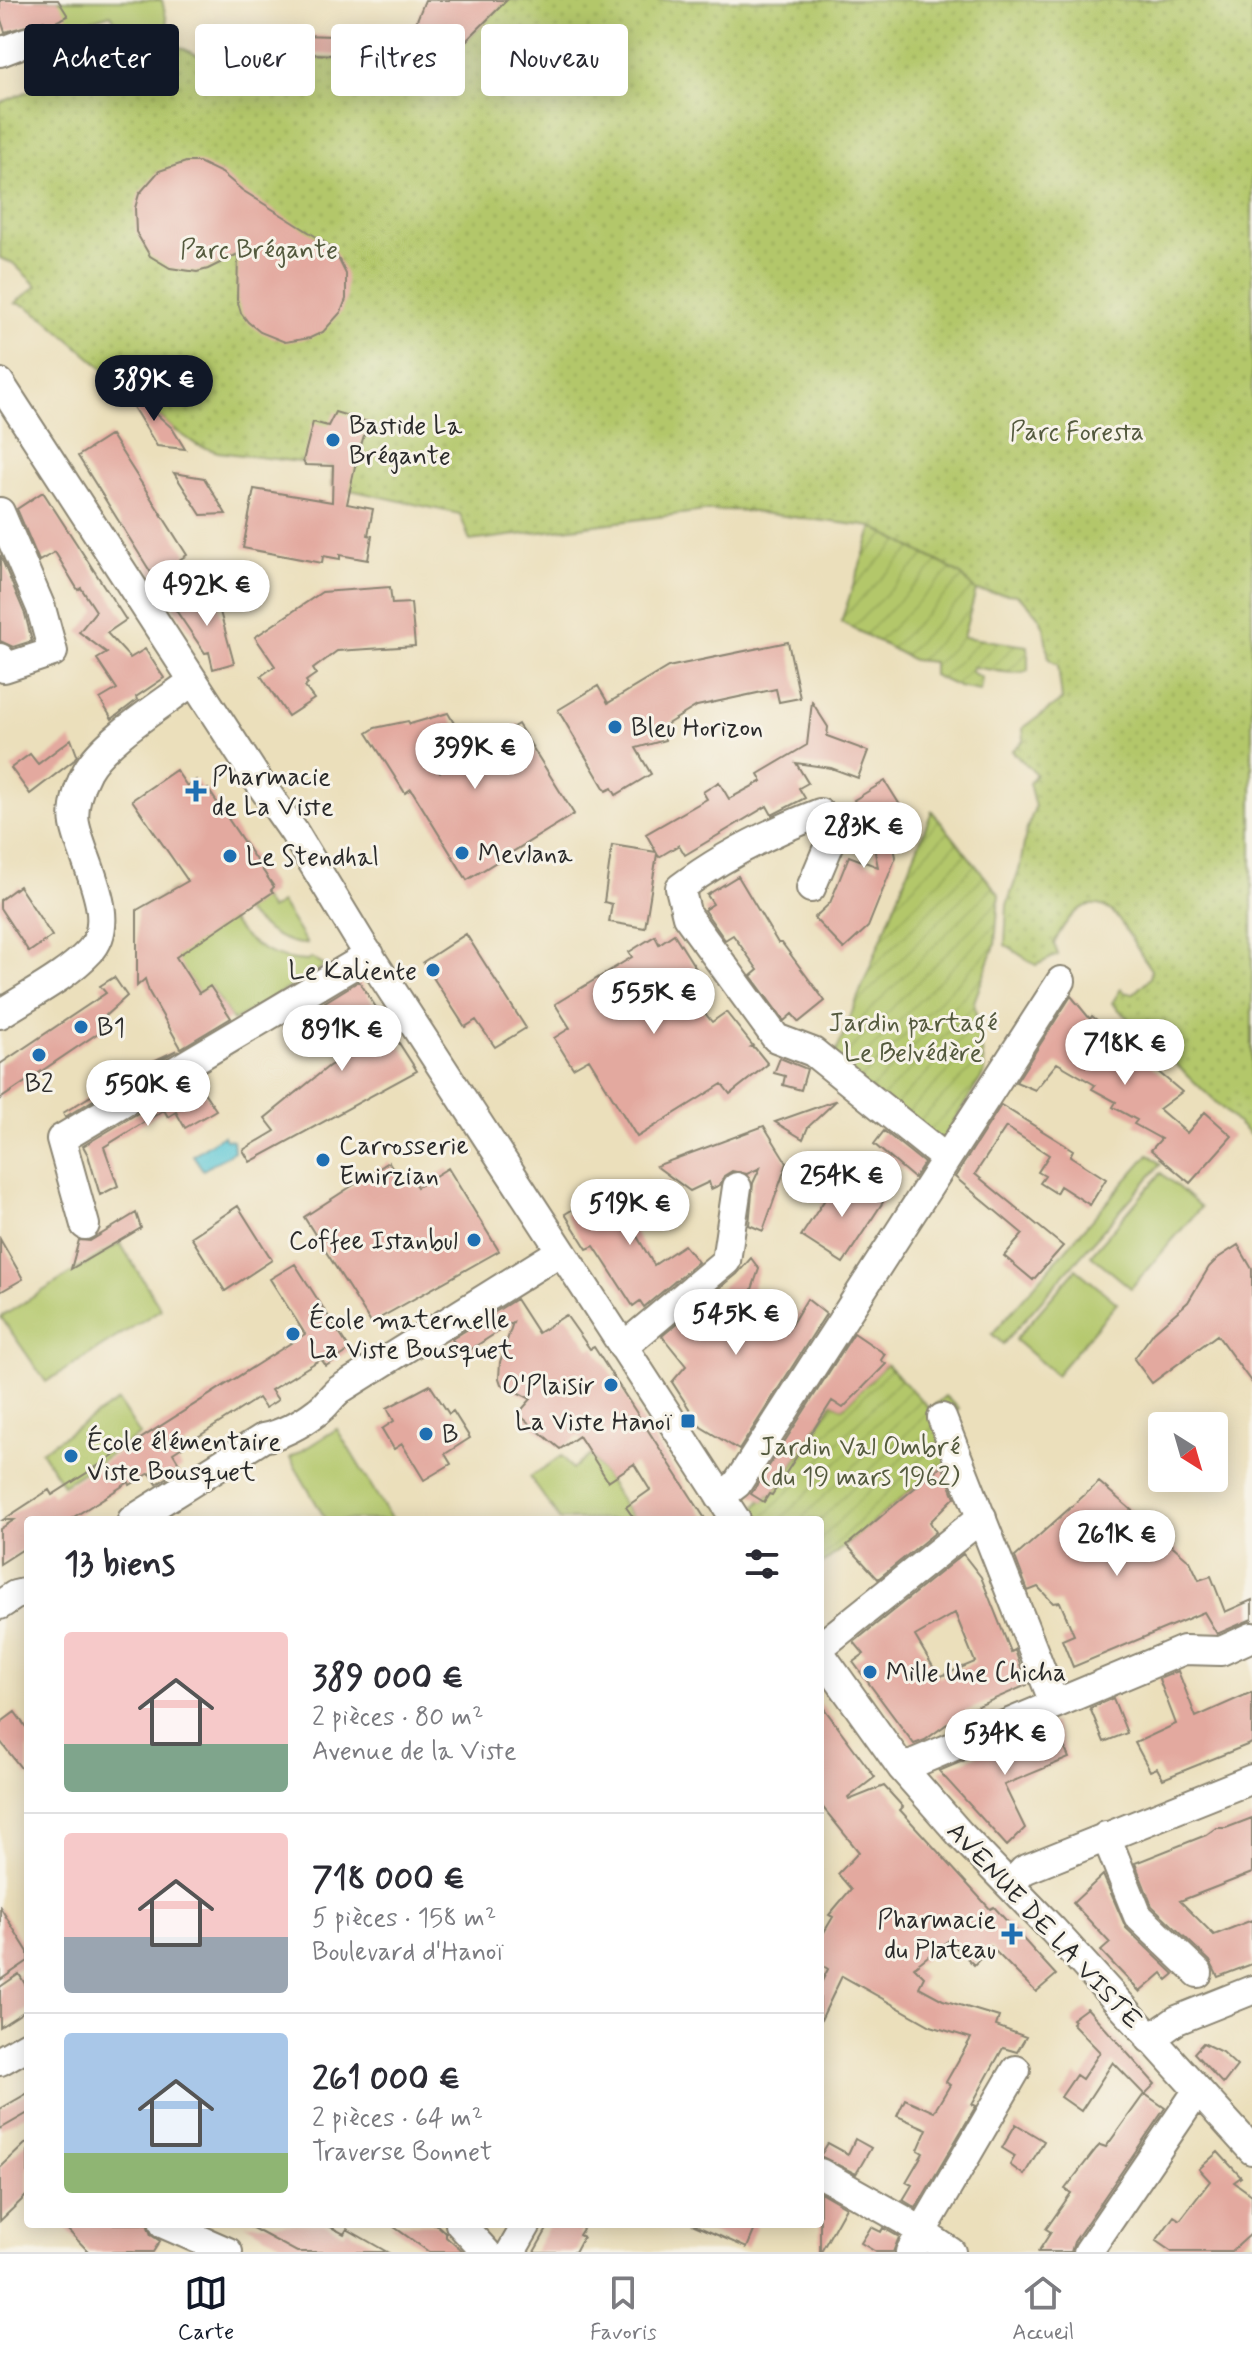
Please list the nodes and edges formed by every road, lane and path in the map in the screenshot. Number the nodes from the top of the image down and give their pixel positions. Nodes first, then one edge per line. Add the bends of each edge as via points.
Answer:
1 (24, 43) edge
2 (0, 52) edge
3 (0, 383) edge
4 (2, 522) edge
5 (0, 658) edge
6 (193, 681) junction
7 (811, 888) dead end
8 (370, 955) junction
9 (1061, 981) dead end
10 (0, 1014) edge
11 (945, 1158) junction
12 (737, 1187) dead end
13 (85, 1225) dead end
14 (561, 1251) junction
15 (623, 1347) junction
16 (942, 1418) dead end
17 (728, 1509) edge
18 (138, 1516) edge
19 (982, 1517) junction
20 (24, 1593) edge
21 (0, 1605) edge
22 (1252, 1637) edge
23 (824, 1647) edge
24 (824, 1656) edge
25 (1054, 1703) junction
26 (902, 1768) junction
27 (1252, 1779) edge
28 (1106, 1836) junction
29 (1010, 1885) junction
30 (1198, 1973) dead end
31 (1252, 1990) edge
32 (1150, 2039) junction
33 (24, 2047) edge
34 (0, 2061) edge
35 (1016, 2070) dead end
36 (1198, 2090) junction
37 (1252, 2150) edge
38 (824, 2176) edge
39 (173, 2228) edge
40 (464, 2228) edge
41 (525, 2228) edge
42 (916, 2242) edge
43 (228, 2252) edge
44 (486, 2252) edge
45 (511, 2252) edge
46 (951, 2252) edge
47 (1088, 2252) edge

1 - 2 street
3 - 6 street
4 - 5 street via 41,608 53,652 4,668
6 - 8 street
6 - 10 street via 102,750 77,796 74,822 103,917 92,949
7 - 11 street via 835,831 820,813 709,866 680,888 687,916 776,1038 813,1052
8 - 13 street via 61,1139
8 - 14 street
9 - 11 street
11 - 17 street via 737,1484
12 - 15 street via 726,1261
14 - 15 street
14 - 18 street via 332,1394 321,1410 263,1438
15 - 17 street
16 - 19 street
19 - 23 street
19 - 25 street
20 - 21 street
22 - 25 street via 1221,1651 1184,1650
24 - 26 street, AVENUE DE LA VISTE
25 - 26 street
26 - 29 street, AVENUE DE LA VISTE
27 - 28 street
28 - 29 street via 1024,1870
28 - 30 street via 1138,1916
29 - 32 street, AVENUE DE LA VISTE
31 - 32 street via 1177,2020
32 - 36 street, AVENUE DE LA VISTE
33 - 34 street
35 - 42 street
36 - 37 street, AVENUE DE LA VISTE
36 - 47 street
38 - 42 street
39 - 43 street
40 - 44 street
41 - 45 street
42 - 46 street

